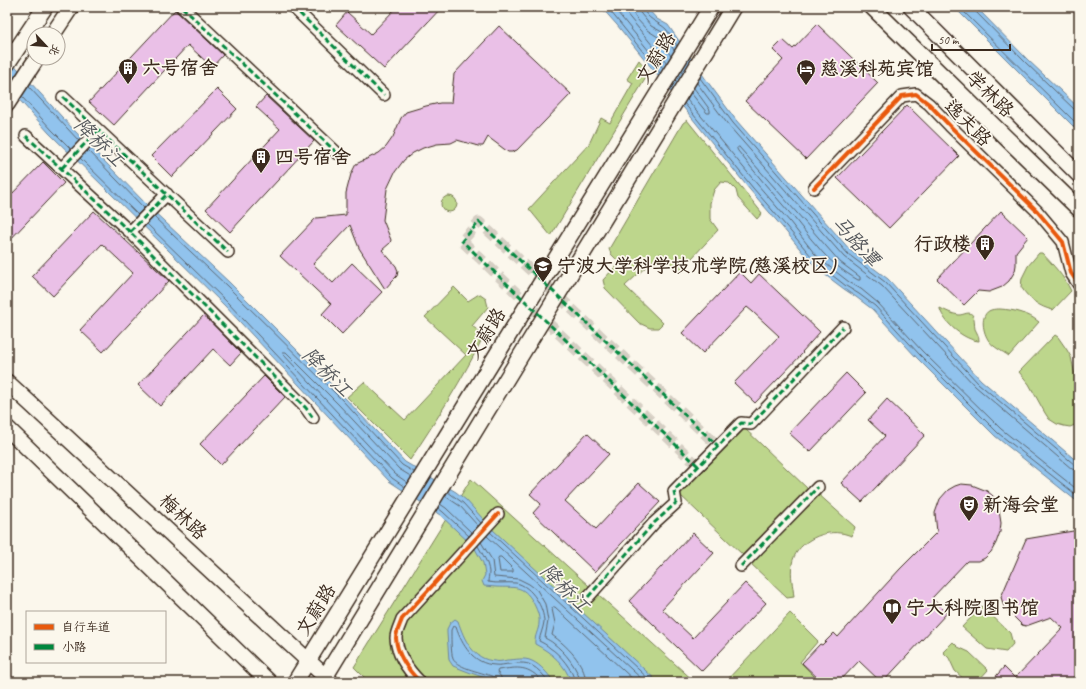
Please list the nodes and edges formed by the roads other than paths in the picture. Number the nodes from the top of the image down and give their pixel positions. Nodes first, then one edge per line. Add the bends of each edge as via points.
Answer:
1 (44, 7) edge
2 (71, 7) edge
3 (182, 7) edge
4 (293, 7) edge
5 (711, 7) edge
6 (733, 7) edge
7 (872, 7) edge
8 (911, 7) edge
9 (58, 26) edge
10 (7, 64) edge
11 (32, 66) edge
12 (384, 95) dead end
13 (63, 97) dead end
14 (7, 104) edge
15 (98, 130) junction
16 (26, 136) dead end
17 (337, 153) dead end
18 (62, 168) junction
19 (1079, 175) edge
20 (814, 188) dead end
21 (167, 194) junction
22 (1079, 209) edge
23 (130, 232) junction
24 (228, 252) dead end
25 (1079, 285) edge
26 (843, 327) dead end
27 (7, 382) edge
28 (313, 418) dead end
29 (7, 428) edge
30 (818, 487) dead end
31 (497, 515) dead end
32 (742, 566) dead end
33 (588, 597) dead end
34 (309, 660) junction
35 (326, 680) edge
36 (269, 682) edge
37 (295, 682) edge
38 (420, 682) edge

1 - 10 main road
2 - 9 main road
3 - 17 street
4 - 12 street
5 - 34 main road, 文蔚路
6 - 35 main road, 文蔚路
7 - 22 main road, 学林路
8 - 19 main road, 学林路
11 - 14 main road
13 - 15 street
15 - 18 street
15 - 21 street
16 - 18 street
18 - 23 street
20 - 25 street, 逸夫路 via 902,96 916,94 1037,211 1063,242 1071,273
21 - 23 street
21 - 24 street
23 - 28 street via 306,408
26 - 33 street via 752,424 741,423 674,491 676,503 654,523
27 - 34 main road, 梅林路
29 - 36 main road
30 - 32 street
31 - 38 street via 402,619 396,636 400,654 409,672
34 - 35 main road, 梅林路
34 - 37 main road, 文蔚路

